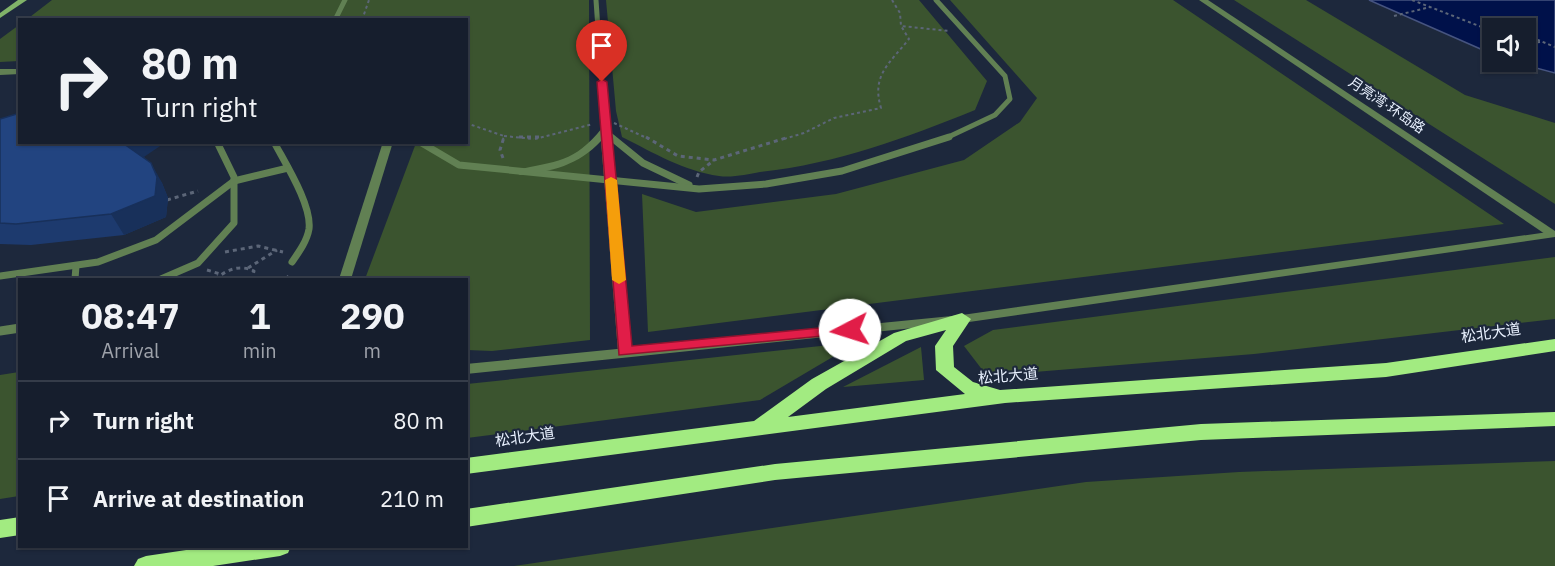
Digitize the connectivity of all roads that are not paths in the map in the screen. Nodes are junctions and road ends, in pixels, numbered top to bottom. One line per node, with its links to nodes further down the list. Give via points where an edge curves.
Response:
1 (23, 0): 6 (main road)
2 (345, 0): 7 (lane)
3 (596, 0): 10 (lane)
4 (936, 0): 19 (lane, via 1005,76 1010,99 995,115 953,136 842,171 766,184)
5 (1203, 0): 20 (street, 月亮湾·环岛路)
6 (0, 16)
7 (336, 18)
8 (18, 71): 9 (street)
9 (0, 72)
10 (605, 126): 16 (street, via 596,144 566,164); 18 (street); 19 (lane, via 615,143 637,160 663,176)
11 (218, 144): 17 (lane)
12 (275, 144): 15 (lane)
13 (387, 144): 26 (street)
14 (423, 144): 16 (lane, via 459,165)
15 (288, 168): 17 (lane); 21 (lane, via 309,225 302,249)
16 (520, 172): 18 (lane)
17 (234, 181): 22 (lane, via 156,240 99,262); 25 (lane, via 234,223 198,263)
18 (611, 181): 19 (lane); 31 (street)
19 (695, 187)
20 (1554, 235): 27 (street)
21 (292, 262)
22 (76, 266): 23 (lane); 24 (lane)
23 (0, 276)
24 (75, 278)
25 (163, 278)
26 (345, 278)
27 (963, 319): 31 (street); 33 (highway, via 944,346 945,370 967,388); 35 (highway, via 900,337 819,384)
28 (18, 328): 29 (lane)
29 (0, 331)
30 (1555, 345): 33 (highway, 松北大道, via 1386,370)
31 (625, 352): 32 (street)
32 (468, 369)
33 (1005, 396): 35 (highway, 松北大道)
34 (1555, 418): 37 (highway, via 1202,432 775,472)
35 (758, 427): 36 (highway, 松北大道)
36 (468, 466)
37 (468, 518)
38 (18, 526): 39 (highway)
39 (0, 529)
40 (267, 548): 41 (highway)
41 (146, 566)

